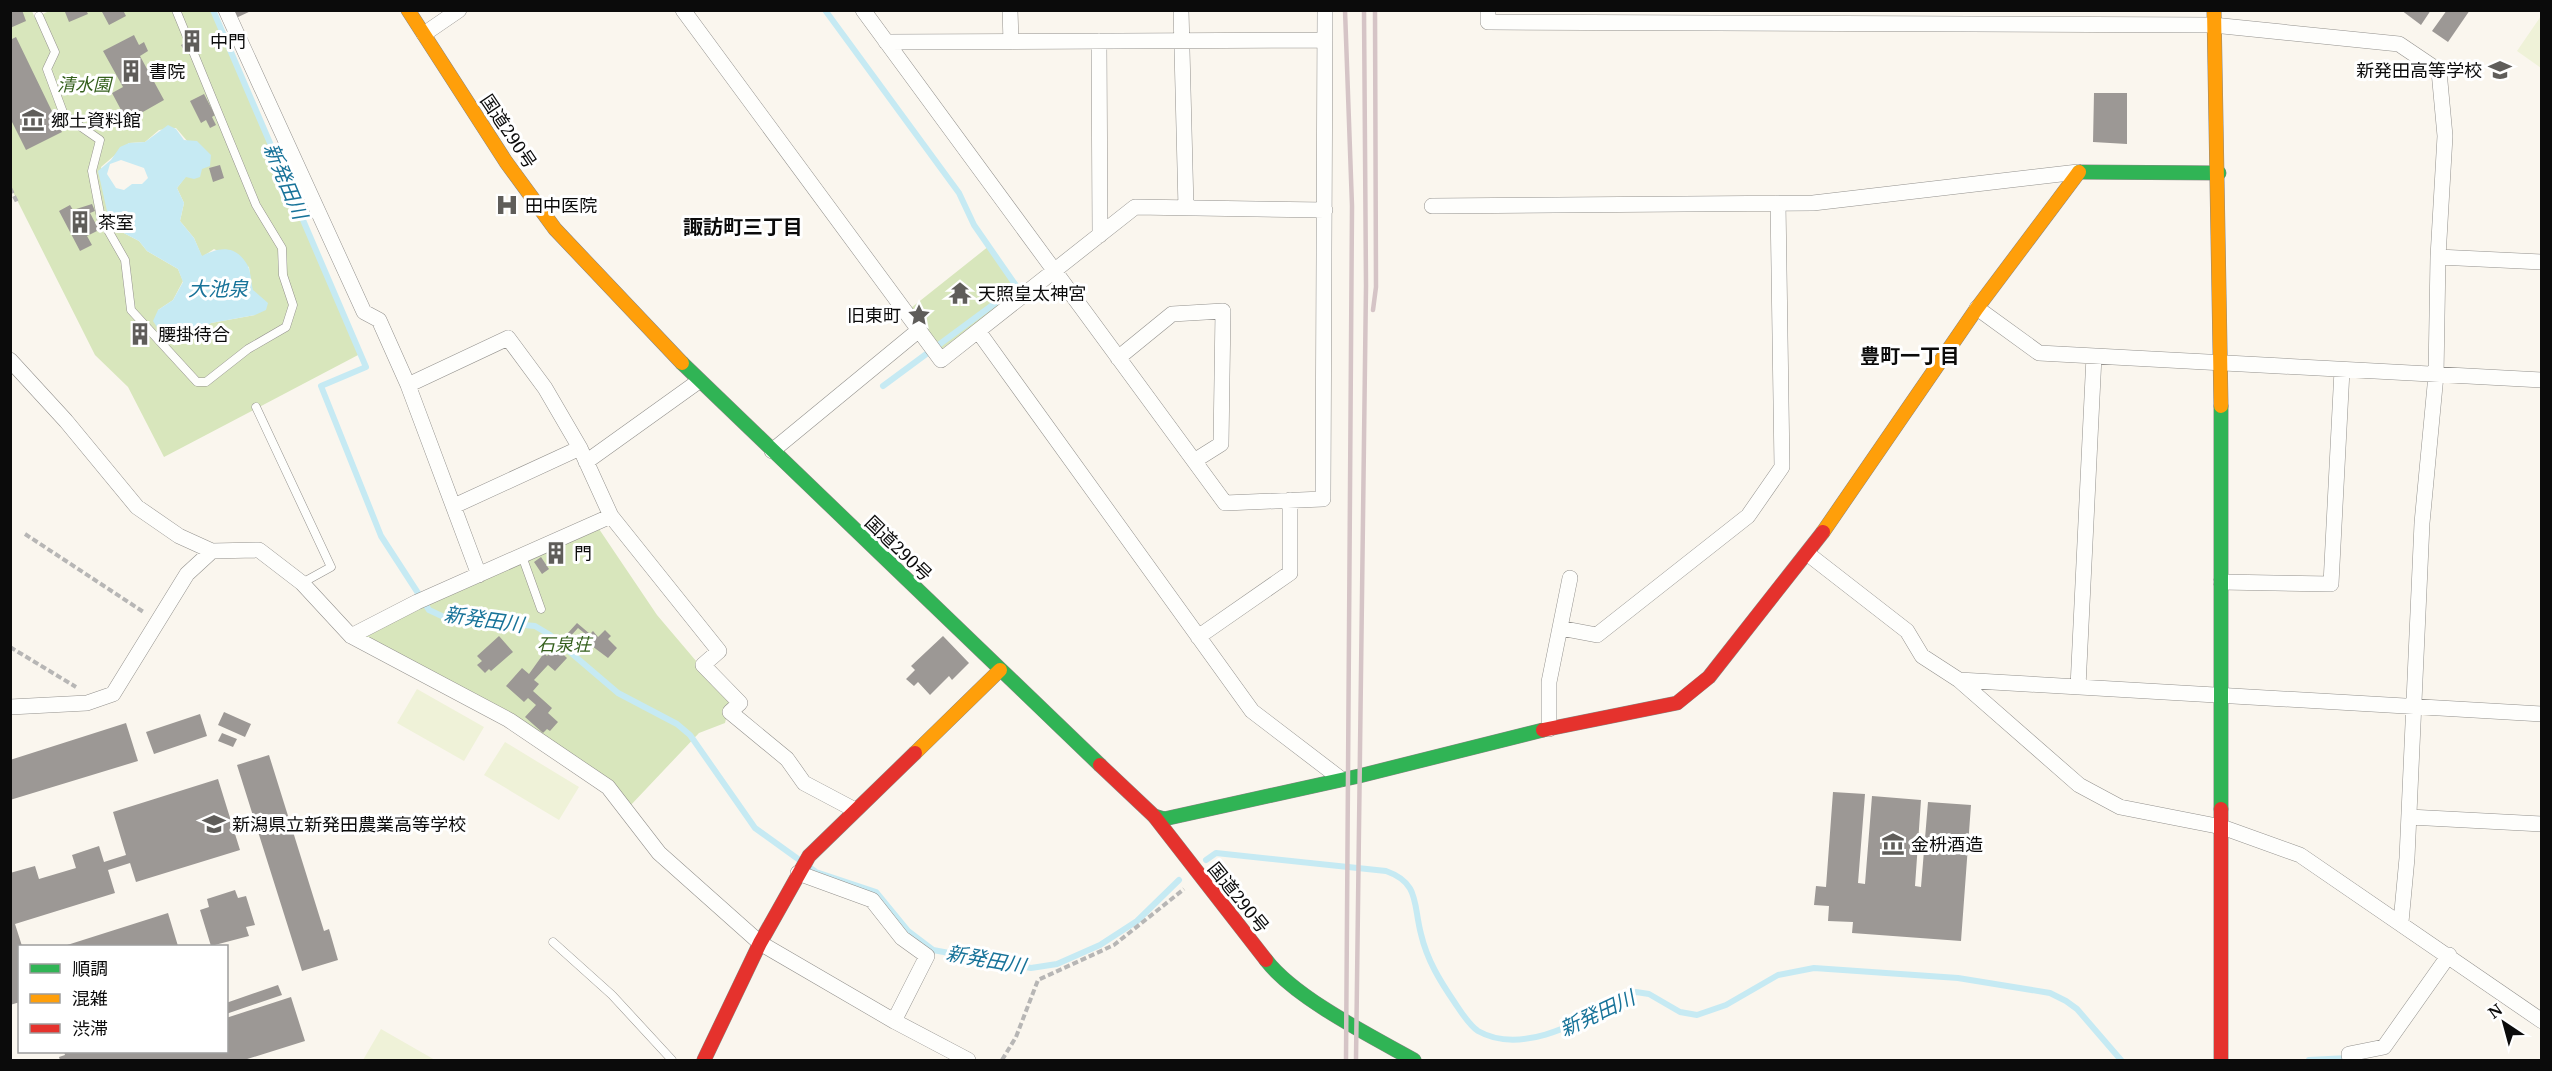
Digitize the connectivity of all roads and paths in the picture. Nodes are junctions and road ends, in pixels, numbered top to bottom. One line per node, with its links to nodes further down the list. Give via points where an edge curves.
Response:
1 (176, 10): 11 (lane, via 256,205 282,248 283,275 293,305 286,327 248,349 206,382 198,382 131,310 125,260 100,218 92,171 100,140 64,115 47,69 56,51)
2 (226, 10): 45 (street, via 364,312 379,320)
3 (408, 10): 16 (main road, 国道290号)
4 (459, 10): 16 (street)
5 (683, 10): 35 (street)
6 (862, 10): 20 (street)
7 (1010, 10): 21 (street)
8 (1181, 10): 19 (street)
9 (1324, 10): 17 (street)
10 (1488, 10): 12 (street, via 1488,22)
11 (39, 16)
12 (1620, 16): 13 (street)
13 (1771, 16): 14 (street)
14 (1919, 17): 15 (street)
15 (2213, 18): 23 (main road); 31 (street, via 2399,44 2439,71 2445,136)
16 (424, 34): 44 (main road, 国道290号, via 506,162 555,229)
17 (1325, 40): 19 (street); 29 (street)
18 (1100, 41): 19 (street); 21 (street); 30 (street)
19 (1182, 41): 28 (street)
20 (886, 42): 21 (street); 33 (street)
21 (1011, 42)
22 (2078, 172): 23 (main road); 26 (street, via 1813,203); 34 (main road)
23 (2218, 173): 40 (main road)
24 (10, 188): 25 (path)
25 (17, 202)
26 (1778, 203): 27 (street); 63 (street, via 1782,467 1748,516 1597,635)
27 (1432, 206)
28 (1186, 208): 29 (street); 30 (street, via 1135,207)
29 (1325, 210): 50 (street, via 1323,499)
30 (1100, 235): 33 (street)
31 (2438, 257): 32 (street); 42 (street)
32 (2541, 262)
33 (1054, 271): 36 (street); 38 (street)
34 (1977, 308): 37 (street, via 2039,353); 55 (main road)
35 (919, 330): 36 (street, via 941,360); 47 (street)
36 (978, 331): 65 (street)
37 (2094, 356): 40 (street); 69 (street)
38 (1118, 358): 49 (street); 49 (street, via 1172,314 1223,311 1221,444)
39 (10, 360): 54 (street, via 137,507 179,536)
40 (2221, 363): 41 (street); 59 (main road)
41 (2342, 370): 42 (street); 59 (street, via 2331,584)
42 (2436, 375): 43 (street); 72 (street, via 2422,523)
43 (2541, 380)
44 (699, 381): 47 (main road, 国道290号); 48 (street)
45 (408, 385): 48 (street, via 508,338 545,388); 51 (street)
46 (255, 407): 60 (lane, via 331,567)
47 (772, 451): 67 (main road, 国道290号)
48 (583, 455): 51 (street); 52 (street)
49 (1194, 461): 50 (street, via 1225,503)
50 (1290, 500): 65 (street, via 1290,573)
51 (454, 506): 57 (street)
52 (611, 516): 56 (street); 77 (street, via 719,651 703,665 740,703 730,712 787,759 804,783)
53 (25, 534): 62 (path)
54 (212, 551): 60 (street, via 259,550); 62 (street, via 187,574)
55 (1808, 554): 68 (street, via 1906,631 1922,656); 75 (main road, via 1709,677 1677,704)
56 (522, 556): 57 (street); 61 (lane)
57 (479, 575): 64 (street)
58 (1570, 579): 63 (street)
59 (2221, 582): 70 (main road)
60 (302, 583): 64 (street)
61 (541, 609)
62 (158, 622): 71 (street, via 113,694)
63 (1560, 628): 75 (street, via 1549,682)
64 (351, 636): 86 (street, via 509,720 608,788 659,853)
65 (1198, 637): 76 (street, via 1252,711)
66 (10, 647): 71 (path)
67 (1000, 670): 77 (main road); 78 (main road, 国道290号)
68 (1959, 680): 69 (street); 81 (street, via 2079,785 2120,807)
69 (2078, 687): 70 (street)
70 (2221, 695): 72 (street); 81 (main road)
71 (100, 701): 73 (street)
72 (2415, 705): 74 (street); 79 (street)
73 (10, 707)
74 (2541, 714)
75 (1549, 729): 76 (main road)
76 (1341, 779): 78 (main road, via 1164,819)
77 (855, 810): 82 (main road, via 809,856)
78 (1154, 816): 83 (main road, 国道290号)
79 (2409, 817): 80 (street); 84 (street)
80 (2541, 824)
81 (2222, 826): 84 (street, via 2301,855); 91 (main road)
82 (798, 873): 86 (main road); 88 (street, via 872,900 902,938 927,956)
83 (1198, 876): 95 (path, via 1114,945 1038,980 1016,1037); 96 (main road, 国道290号, via 1277,974 1346,1021)
84 (2401, 922): 87 (street)
85 (553, 942): 93 (lane, via 612,995)
86 (760, 943): 88 (street); 92 (main road)
87 (2449, 955): 89 (street); 90 (street, via 2384,1047)
88 (894, 1021): 94 (street)
89 (2541, 1021)
90 (2350, 1057)
91 (2222, 1058)
92 (708, 1059)
93 (672, 1060)
94 (968, 1060)
95 (1002, 1060)
96 (1414, 1060)

